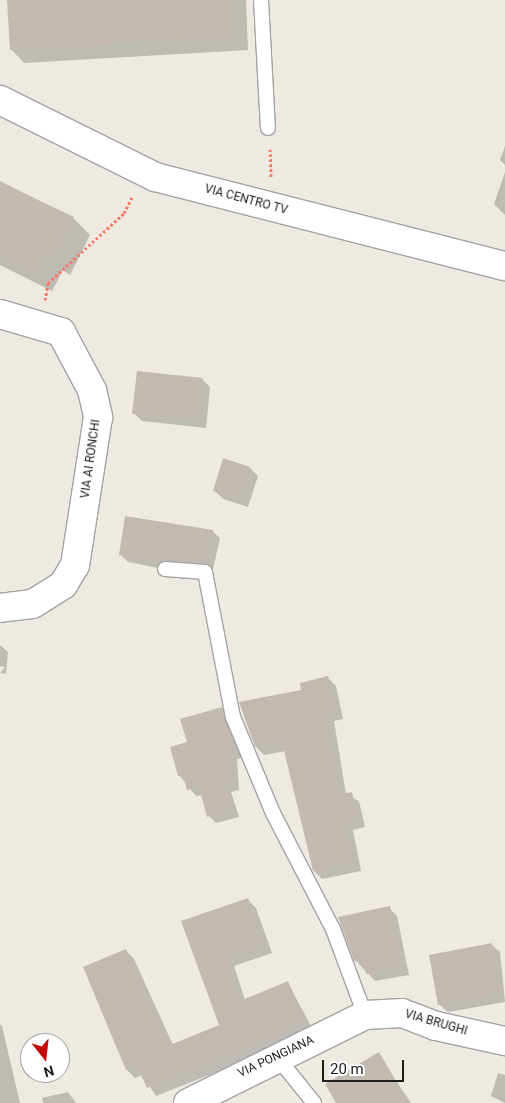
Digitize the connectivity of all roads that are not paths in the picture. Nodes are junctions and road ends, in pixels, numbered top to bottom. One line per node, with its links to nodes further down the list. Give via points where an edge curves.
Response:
1 (260, 0): 3 (lane)
2 (0, 100): 4 (street, VIA CENTRO TV, via 145,172)
3 (268, 128)
4 (505, 266)
5 (0, 314): 7 (street, VIA AI RONCHI, via 61,332 79,360 98,417 75,565 63,585 32,604)
6 (164, 569): 8 (lane, via 205,572 233,717 273,813 333,929)
7 (0, 608)
8 (365, 1015): 9 (street, VIA BRUGHI, via 402,1012 436,1026); 10 (street, VIA PONGIANA)
9 (505, 1041)
10 (277, 1056): 11 (street, VIA PONGIANA); 12 (lane)
11 (188, 1103)
12 (314, 1103)

